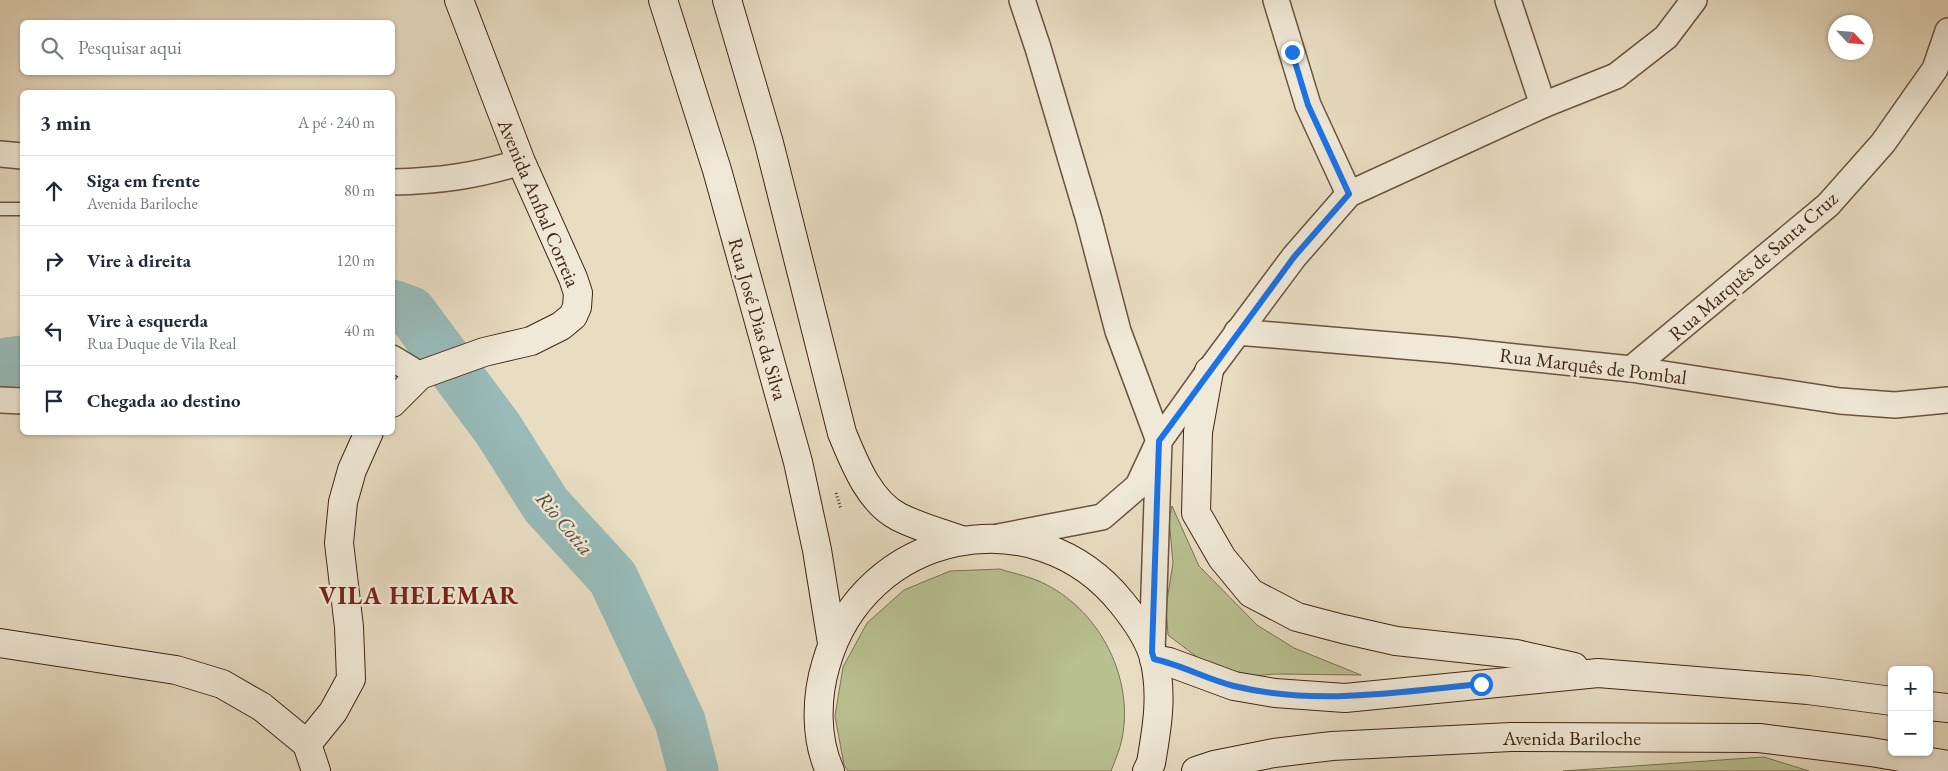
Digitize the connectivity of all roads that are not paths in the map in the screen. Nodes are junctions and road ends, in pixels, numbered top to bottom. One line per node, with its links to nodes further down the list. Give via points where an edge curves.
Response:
1 (459, 0): 12 (main road, Avenida Aníbal Correia)
2 (663, 0): 31 (main road, Rua José Dias da Silva, via 717,170 798,462)
3 (726, 0): 29 (main road, via 769,143 842,433 859,473 872,494 898,517)
4 (1022, 0): 27 (street, via 1089,220 1118,331)
5 (1276, 0): 14 (street, via 1308,105)
6 (1508, 0): 9 (street)
7 (1694, 0): 9 (street, via 1666,37 1616,76)
8 (1948, 31): 19 (street, Rua Marquês de Santa Cruz, via 1935,69 1883,143 1828,205)
9 (1543, 105): 14 (street)
10 (0, 154): 11 (street)
11 (20, 156)
12 (520, 162): 13 (street, via 451,179); 21 (main road, Avenida Aníbal Correia, via 574,278 578,292 573,316 531,341 484,352)
13 (395, 182)
14 (1349, 194): 17 (street, via 1294,257)
15 (0, 208): 16 (lane)
16 (20, 209)
17 (1238, 332): 19 (street, Rua Marquês de Pombal); 20 (street)
18 (395, 360): 21 (street)
19 (1631, 369): 24 (street, Rua Marquês de Pombal, via 1840,401 1894,405)
20 (1209, 371): 27 (street); 33 (main road, via 1198,432 1196,513 1222,558 1251,593 1297,616 1343,630 1396,641 1516,654)
21 (420, 375): 23 (main road)
22 (0, 400): 25 (street)
23 (395, 400)
24 (1948, 400)
25 (20, 401)
26 (368, 435): 37 (main road, via 342,502 339,543 349,627 351,679 333,712)
27 (1159, 441): 28 (street, via 1138,486 1102,517); 32 (street)
28 (994, 538): 29 (main road); 32 (main road, via 1043,546 1079,563 1110,587 1134,618)
29 (961, 540): 31 (main road, via 920,553 883,575 853,606)
30 (0, 643): 37 (main road, via 176,670 222,684 262,707)
31 (832, 643): 40 (main road, via 820,682 819,723)
32 (1153, 656): 33 (main road, via 1234,686 1275,693 1346,698); 41 (main road, via 1160,708)
33 (1598, 673): 34 (main road, via 1808,690)
34 (1888, 700)
35 (1933, 706): 36 (main road)
36 (1948, 708)
37 (307, 744): 39 (main road)
38 (1948, 765): 42 (main road, Avenida Bariloche, via 1759,738 1511,737 1341,745 1274,754)
39 (316, 771)
40 (830, 771)
41 (1147, 771)
42 (1196, 771)

